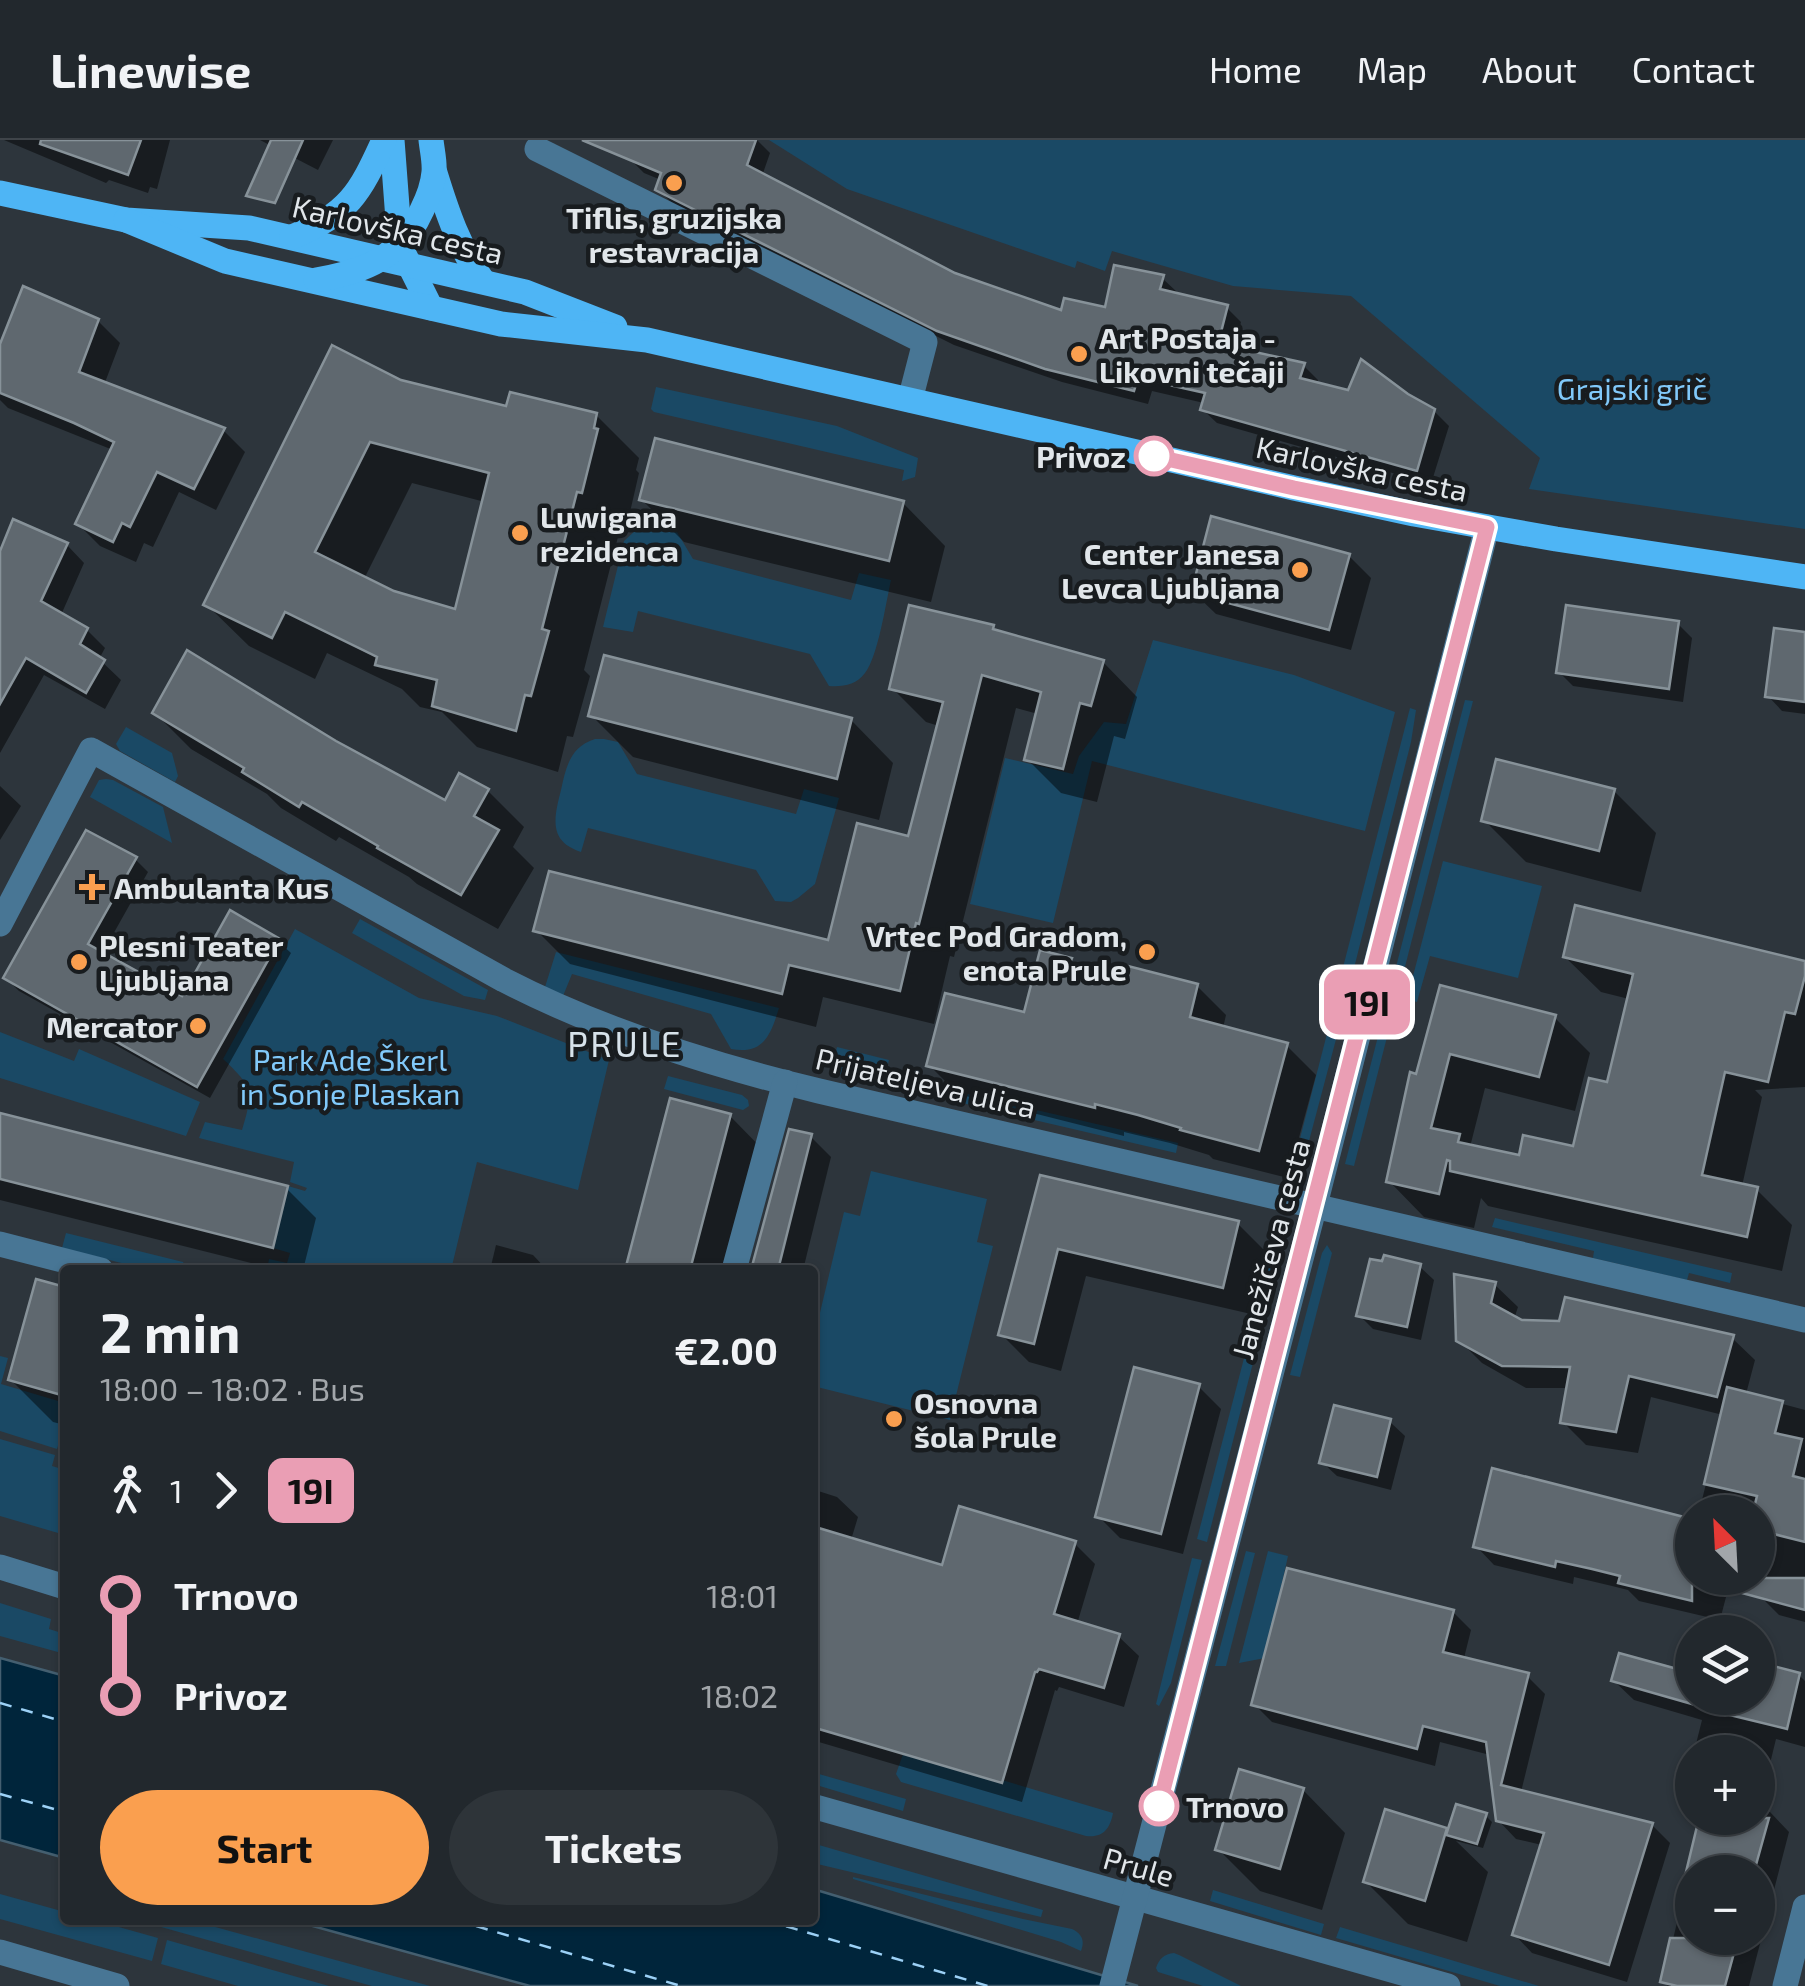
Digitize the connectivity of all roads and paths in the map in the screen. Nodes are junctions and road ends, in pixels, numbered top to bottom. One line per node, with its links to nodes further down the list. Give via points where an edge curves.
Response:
1 (384, 140): 8 (main road, via 346,206)
2 (392, 140): 9 (main road)
3 (431, 140): 5 (main road)
4 (536, 149): 14 (street, via 925,342)
5 (434, 171): 9 (main road, via 420,216); 11 (main road, via 456,236)
6 (0, 194): 7 (main road, Karlovška cesta)
7 (126, 220): 8 (main road, Karlovška cesta); 10 (main road, Karlovška cesta, via 225,261)
8 (292, 237): 9 (main road, Karlovška cesta)
9 (396, 256): 10 (main road); 11 (main road, Karlovška cesta); 12 (main road)
10 (310, 281): 12 (main road, Karlovška cesta)
11 (483, 282): 13 (main road, Karlovška cesta)
12 (431, 308): 13 (main road, Karlovška cesta, via 501,324)
13 (648, 340): 14 (main road, Karlovška cesta)
14 (910, 400): 15 (main road, Karlovška cesta)
15 (1487, 527): 16 (main road, Karlovška cesta); 19 (street, Janežičeva cesta)
16 (1805, 577)
17 (0, 924): 18 (street, Prijateljeva ulica, via 91,750 530,994 667,1048)
18 (785, 1082): 19 (street, Prijateljeva ulica); 22 (street)
19 (1315, 1205): 23 (street, Prijateljeva ulica); 27 (street, Janežičeva cesta)
20 (0, 1244): 21 (street)
21 (82, 1265)
22 (735, 1265)
23 (1805, 1320)
24 (0, 1567): 25 (street)
25 (60, 1585)
26 (818, 1808): 27 (street, Prule)
27 (1134, 1898): 31 (street, Janežičeva cesta); 32 (street, Prule)
28 (1805, 1907): 33 (street)
29 (0, 1952): 30 (street)
30 (117, 1986)
31 (1112, 1986)
32 (1448, 1986)
33 (1785, 1986)

